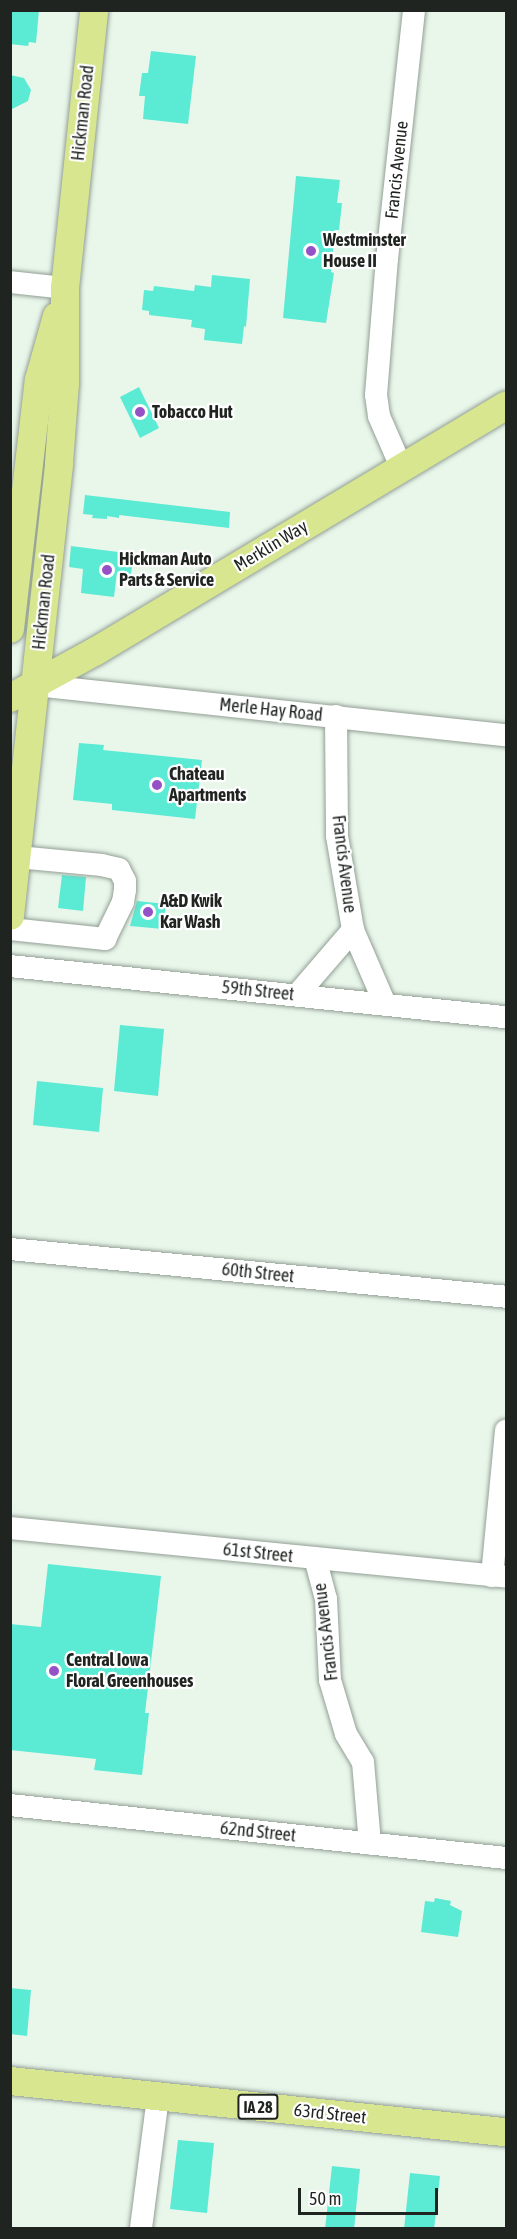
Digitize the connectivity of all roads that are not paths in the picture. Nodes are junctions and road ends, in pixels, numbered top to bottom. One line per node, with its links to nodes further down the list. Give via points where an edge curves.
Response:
1 (94, 10): 4 (main road, Hickman Road)
2 (414, 10): 6 (street, Francis Avenue, via 376,395 379,416)
3 (10, 282): 4 (street)
4 (65, 288): 7 (main road, Hickman Road, via 39,380); 9 (main road, Hickman Road, via 65,384)
5 (507, 406): 6 (main road, Merklin Way)
6 (402, 469): 9 (main road, Merklin Way)
7 (17, 502): 8 (main road, Hickman Road)
8 (10, 629)
9 (19, 686): 10 (street, Merle Hay Road); 12 (main road, Hickman Road)
10 (336, 716): 11 (street, Merle Hay Road); 15 (street, Francis Avenue, via 337,836)
11 (507, 735)
12 (17, 857): 13 (main road, Hickman Road); 14 (street, via 102,865 119,869 126,881 123,902 105,939)
13 (10, 916)
14 (10, 928)
15 (352, 930): 17 (street); 18 (street, Francis Avenue)
16 (10, 966): 17 (street, 59th Street)
17 (297, 995): 18 (street, 59th Street)
18 (385, 1004): 19 (street, 59th Street)
19 (507, 1017)
20 (10, 1249): 21 (street, 60th Street)
21 (507, 1297)
22 (507, 1431): 25 (street)
23 (10, 1528): 24 (street, 61st Street)
24 (315, 1558): 25 (street, 61st Street); 27 (street, Francis Avenue, via 326,1599 330,1680 346,1734 363,1762)
25 (499, 1577)
26 (10, 1805): 27 (street, 62nd Street)
27 (370, 1844): 28 (street, 62nd Street)
28 (507, 1858)
29 (10, 2081): 30 (main road, 63rd Street / IA 28)
30 (158, 2097): 31 (main road, 63rd Street / IA 28); 32 (street)
31 (507, 2132)
32 (141, 2229)

